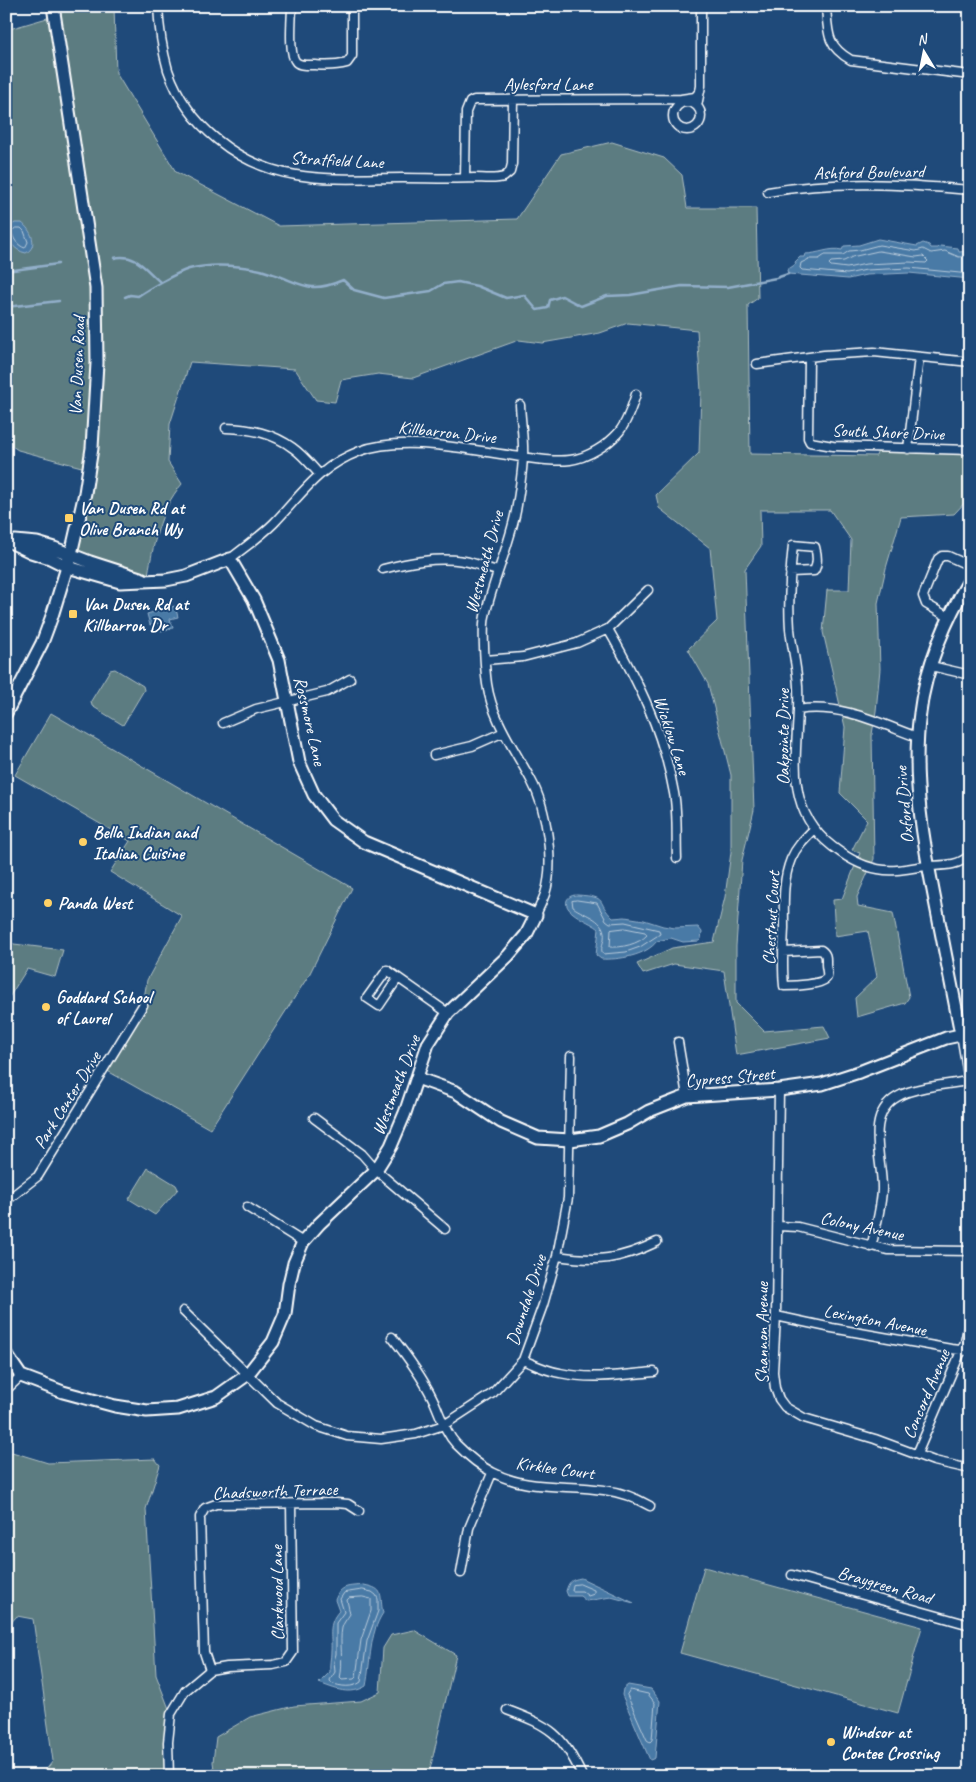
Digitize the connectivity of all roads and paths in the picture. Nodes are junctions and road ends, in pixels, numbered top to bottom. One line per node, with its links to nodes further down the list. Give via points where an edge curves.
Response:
1 (158, 6): 11 (street, Stratfield Lane, via 163,51 178,92 200,124 236,153 265,168 297,176)
2 (292, 6): 3 (street, via 295,61 303,65 335,66 346,63 352,56)
3 (352, 6)
4 (701, 6): 8 (street)
5 (826, 6): 7 (street, via 830,41 837,52 850,60)
6 (54, 7): 26 (street, Van Dusen Road, via 96,288 97,363 92,448)
7 (970, 75)
8 (700, 91): 9 (street, Aylesford Lane, via 695,97 679,100); 10 (street)
9 (513, 100): 11 (street, Stratfield Lane, via 510,172 500,178); 11 (street, Aylesford Lane, via 476,100 469,104 466,112)
10 (697, 106)
11 (466, 178)
12 (970, 190): 13 (street, Ashford Boulevard, via 883,183)
13 (768, 192)
14 (809, 357): 15 (street, via 874,352); 17 (street); 21 (street, South Shore Drive, via 810,442)
15 (919, 357): 16 (street); 21 (street)
16 (970, 362)
17 (757, 364)
18 (636, 394): 23 (street, Killbarron Drive, via 619,432 604,445 571,460)
19 (520, 405): 23 (street, Westmeath Drive)
20 (226, 428): 24 (street, via 267,434 294,448)
21 (908, 449): 22 (street, South Shore Drive)
22 (970, 450)
23 (523, 458): 24 (street, Killbarron Drive, via 420,444 388,444 361,450); 31 (street, Westmeath Drive, via 516,511)
24 (319, 474): 27 (street, Killbarron Drive, via 272,524)
25 (7, 541): 26 (street, Killbarron Drive, via 37,543); 29 (street, Killbarron Drive)
26 (71, 554): 29 (street, Van Dusen Road); 34 (street, Killbarron Drive)
27 (230, 559): 34 (street, Killbarron Drive, via 186,576); 42 (street, Rossmore Lane, via 254,600 278,660)
28 (970, 566): 36 (street, via 942,556 923,596 926,604)
29 (68, 567): 34 (street, Killbarron Drive, via 120,582); 44 (street, Van Dusen Road, via 42,643)
30 (383, 569): 31 (street, via 414,561 440,560 464,561)
31 (497, 572): 38 (street, Westmeath Drive, via 484,618)
32 (790, 572): 32 (street, Oakpointe Drive, via 814,571 817,553 814,547 793,546); 43 (street, Oakpointe Drive, via 790,629)
33 (970, 579): 36 (street, Oxford Drive)
34 (147, 580)
35 (648, 590): 37 (street)
36 (950, 618): 39 (street, Oxford Drive)
37 (608, 629): 38 (street, via 550,651); 51 (street, Wicklow Lane, via 635,676 664,748 674,794)
38 (486, 660): 46 (street, Westmeath Drive, via 487,685)
39 (931, 666): 40 (street); 47 (street, Oxford Drive, via 922,698)
40 (970, 675)
41 (350, 679): 42 (street, via 326,692)
42 (286, 702): 45 (street, via 256,709); 53 (street, Rossmore Lane, via 299,762 314,795 333,820 364,842)
43 (798, 710): 47 (street, via 839,710); 49 (street, Oakpointe Drive, via 796,788)
44 (6, 713)
45 (223, 723)
46 (504, 732): 48 (street, via 472,746); 53 (street, Westmeath Drive, via 532,782 546,826 549,869 545,893)
47 (917, 737): 52 (street, Oxford Drive, via 918,797)
48 (434, 755)
49 (814, 829): 52 (street, Oakpointe Drive, via 846,857 870,867 896,870); 54 (street, Chestnut Court, via 797,847 787,869)
50 (970, 855): 52 (street, Oakpointe Drive, via 955,864)
51 (677, 858)
52 (928, 866): 58 (street, Oxford Drive)
53 (536, 915): 57 (street, Westmeath Drive, via 526,935 508,956)
54 (783, 952): 54 (street, Chestnut Court, via 821,950 826,956 827,976 821,982 784,986)
55 (398, 978): 55 (street, via 387,970 367,998 378,1006); 57 (street)
56 (143, 1005): 68 (street, Park Center Drive, via 38,1176)
57 (448, 1013): 61 (street, Westmeath Drive, via 428,1044)
58 (965, 1033): 62 (street); 63 (street, Cypress Street, via 925,1045 847,1077)
59 (678, 1042): 64 (street)
60 (571, 1056): 66 (street, Downdale Drive)
61 (417, 1078): 66 (street, Cypress Street, via 456,1092 501,1122 538,1138); 67 (street, Westmeath Drive, via 391,1146)
62 (969, 1084): 74 (street, via 904,1094 891,1101 882,1113 877,1133 882,1190)
63 (779, 1090): 64 (street, Cypress Street); 70 (street, Shannon Avenue)
64 (688, 1096): 66 (street, Cypress Street, via 599,1136)
65 (314, 1118): 67 (street, via 362,1154)
66 (570, 1140): 76 (street, Downdale Drive, via 568,1198)
67 (376, 1170): 71 (street); 72 (street, Westmeath Drive)
68 (6, 1201)
69 (247, 1207): 72 (street)
70 (778, 1226): 74 (street, Colony Avenue, via 798,1227); 78 (street, Shannon Avenue)
71 (445, 1229)
72 (303, 1242): 85 (street, Westmeath Drive, via 288,1284 285,1314 273,1342)
73 (657, 1242): 76 (street, via 636,1252 608,1259)
74 (871, 1247): 75 (street, Colony Avenue, via 895,1251)
75 (970, 1252)
76 (557, 1256): 83 (street, Downdale Drive)
77 (183, 1311): 85 (street, Downdale Drive)
78 (776, 1316): 81 (street, Lexington Avenue); 89 (street, Shannon Avenue, via 773,1378 785,1407 804,1418)
79 (970, 1318): 81 (street, Concord Avenue)
80 (392, 1337): 88 (street, Kirklee Court, via 415,1366)
81 (966, 1351): 89 (street, Concord Avenue)
82 (6, 1354): 86 (street)
83 (523, 1360): 84 (street, via 559,1373 583,1376); 88 (street, Downdale Drive, via 493,1393)
84 (654, 1372)
85 (247, 1375): 86 (street, Westmeath Drive, via 216,1397 178,1409 147,1411 62,1392); 88 (street, Downdale Drive, via 277,1403 316,1426 347,1436 381,1439 416,1434)
86 (21, 1376): 87 (street)
87 (6, 1390)
88 (444, 1425): 91 (street, Kirklee Court, via 455,1443)
89 (917, 1454): 90 (street, Shannon Avenue)
90 (970, 1469)
91 (492, 1472): 93 (street, Kirklee Court, via 542,1486 604,1490 632,1497); 95 (street, via 470,1528)
92 (291, 1504): 94 (street, Chadsworth Terrace, via 348,1504); 98 (street, Clarkwood Lane, via 293,1652 286,1662); 98 (street, Chadsworth Terrace, via 216,1504 206,1508 200,1517 204,1652)
93 (650, 1506)
94 (359, 1511)
95 (461, 1573)
96 (792, 1575): 97 (street, Braygreen Road)
97 (970, 1625)
98 (210, 1670): 100 (street, via 185,1691 171,1714)
99 (507, 1710): 101 (street, via 551,1730 572,1754)
100 (169, 1776)
101 (582, 1776)

